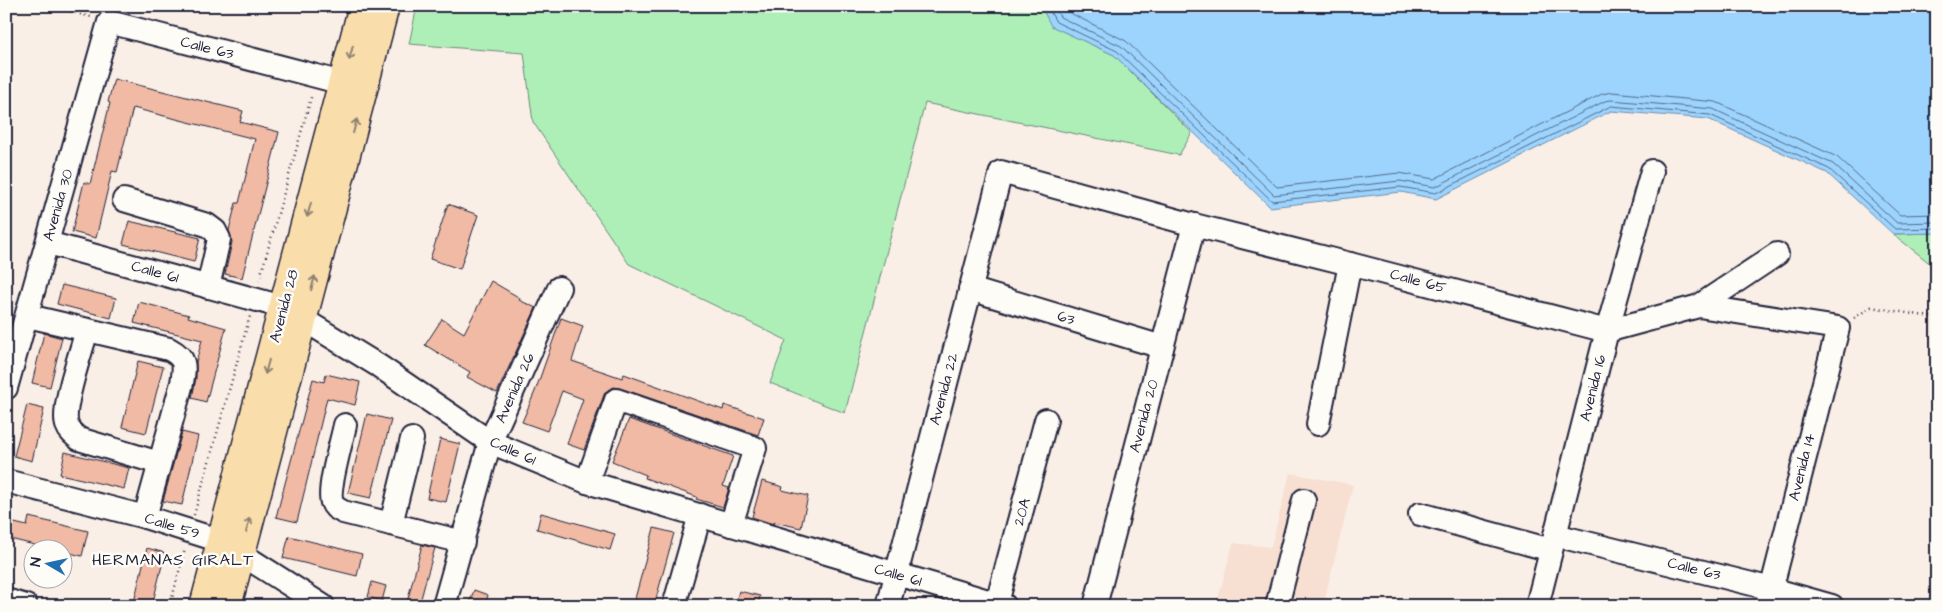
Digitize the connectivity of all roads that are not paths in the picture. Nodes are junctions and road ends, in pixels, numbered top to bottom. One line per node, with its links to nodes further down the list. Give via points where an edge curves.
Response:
1 (364, 6): 4 (main road, Avenida 28, one-way to 4)
2 (385, 6): 4 (main road, Avenida 28)
3 (109, 22): 4 (street, Calle 63); 9 (street, Avenida 30)
4 (354, 86): 16 (main road, Avenida 28)
5 (1652, 171): 20 (street, Avenida 16)
6 (1001, 172): 8 (street, Calle 65); 14 (street, Avenida 22)
7 (124, 200): 12 (street, via 207,224 215,231 218,239)
8 (1194, 225): 11 (street, Calle 65); 21 (street, Avenida 20)
9 (48, 243): 12 (street, Calle 61); 17 (street, Avenida 30)
10 (1777, 254): 15 (street)
11 (1350, 264): 20 (street, Calle 65); 24 (street)
12 (208, 287): 16 (street, Calle 61)
13 (559, 288): 27 (street, Avenida 26)
14 (970, 290): 21 (street, 63); 40 (street, Avenida 22)
15 (1699, 306): 18 (street, Calle 65); 20 (street, Calle 65)
16 (294, 313): 27 (street, Calle 61); 39 (main road, Avenida 28)
17 (28, 316): 19 (street); 22 (street, Avenida 30)
18 (1838, 328): 41 (street, Avenida 14)
19 (87, 330): 28 (street, via 67,405 66,424 70,432 79,439); 28 (street, via 179,354 185,366)
20 (1607, 331): 38 (street, Avenida 16)
21 (1162, 347): 49 (street, Avenida 20)
22 (6, 388)
23 (1046, 420): 43 (street, 20A)
24 (1318, 424)
25 (345, 425): 35 (street, via 331,500 343,512)
26 (412, 438): 35 (street)
27 (490, 442): 30 (street, Calle 61); 37 (street, Avenida 26)
28 (160, 463): 34 (street)
29 (6, 481): 34 (street, Calle 59)
30 (587, 482): 33 (street, Calle 61); 36 (street, via 616,400 755,448)
31 (1304, 500): 50 (street)
32 (1420, 514): 38 (street, Calle 63)
33 (700, 515): 36 (street, Calle 61); 47 (street)
34 (145, 517): 39 (street, Calle 59)
35 (390, 524): 37 (street)
36 (731, 525): 40 (street, Calle 61)
37 (462, 542): 46 (street, Avenida 26)
38 (1553, 543): 41 (street, Calle 63); 51 (street, Avenida 16)
39 (231, 547): 42 (street, Calle 59); 44 (main road, Avenida 28); 45 (main road, Avenida 28)
40 (896, 574): 43 (street, Calle 61); 48 (street, Avenida 22)
41 (1769, 597): 52 (street, Calle 63)
42 (314, 604)
43 (1001, 604)
44 (204, 606)
45 (227, 606)
46 (444, 606)
47 (674, 606)
48 (888, 606)
49 (1095, 606)
50 (1277, 606)
51 (1537, 606)
52 (1832, 606)

